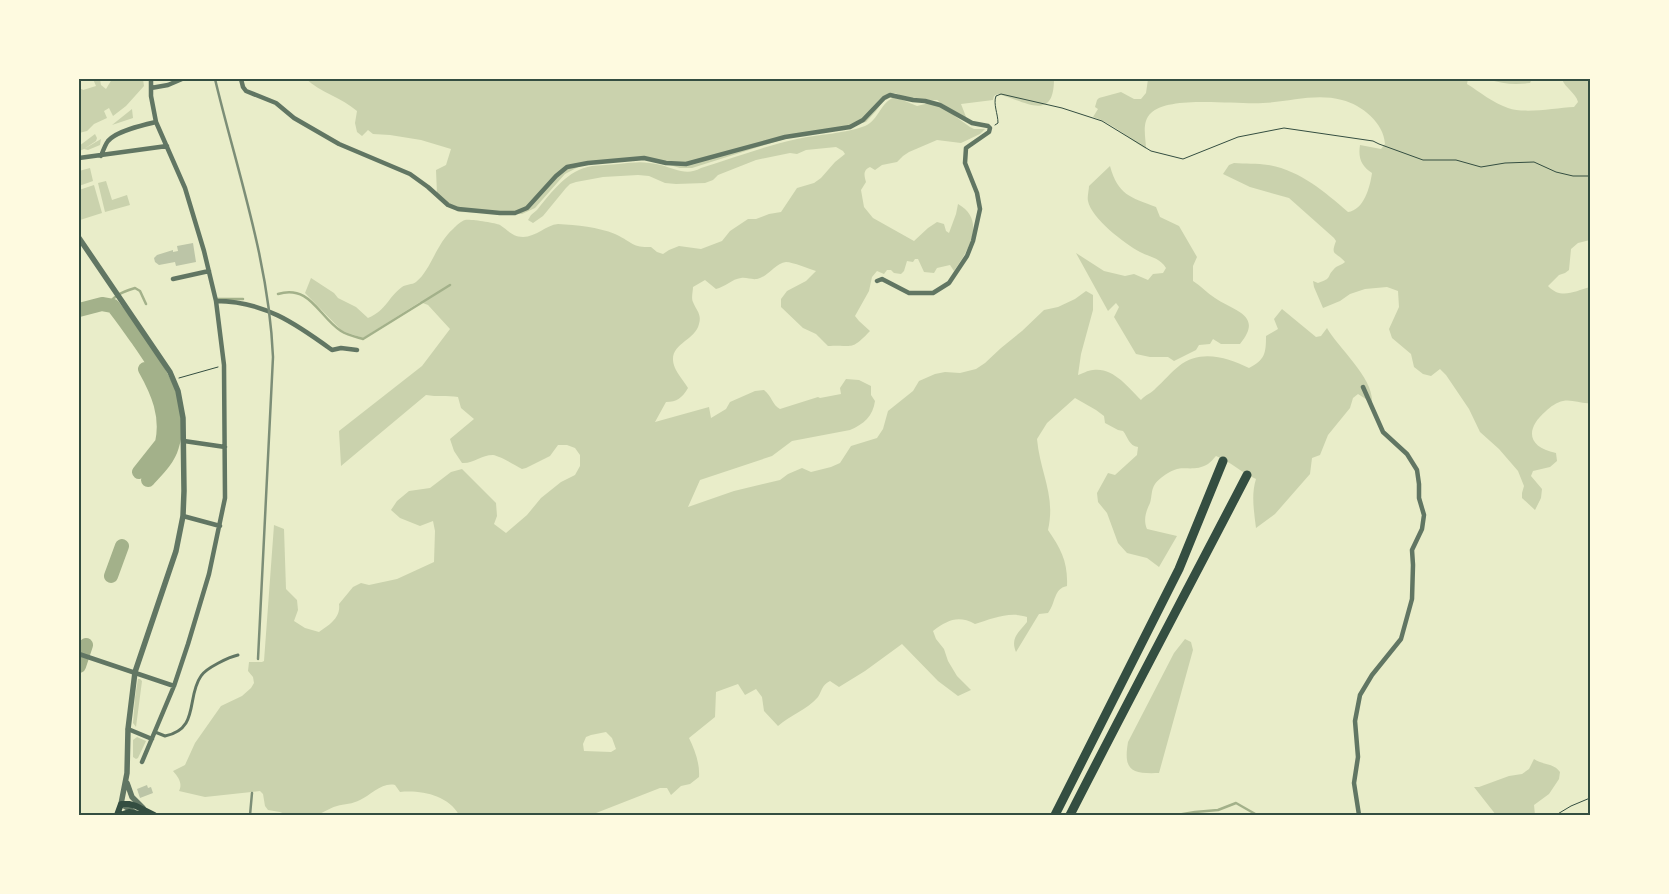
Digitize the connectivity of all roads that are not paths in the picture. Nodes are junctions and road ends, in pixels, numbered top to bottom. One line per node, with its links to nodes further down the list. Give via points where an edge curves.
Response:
1 (151, 79): 4 (street)
2 (182, 79): 4 (street)
3 (241, 79): 12 (street, via 246,91 276,103 294,118 339,144 410,174 458,210 476,212 515,213 527,208 567,167 644,158 686,164 785,137 850,127 863,120 890,95 940,105 972,123 988,126 989,132 966,148 965,163 980,209 967,256 949,283 933,294 921,294 909,293 882,279)
4 (151, 88): 5 (street)
5 (156, 122): 6 (street); 7 (street, via 119,133 108,142)
6 (167, 146): 7 (street); 10 (street, via 185,188)
7 (101, 156): 8 (street)
8 (79, 158)
9 (79, 238): 16 (street, via 173,379 181,406)
10 (209, 271): 11 (street); 13 (street)
11 (173, 280)
12 (877, 281)
13 (215, 299): 14 (street, via 269,310 332,350); 17 (street, via 224,365)
14 (356, 350)
15 (1363, 387): 37 (street, via 1383,432 1407,454 1417,470 1424,516 1412,550 1412,599 1401,639 1360,695 1354,783)
16 (184, 441): 17 (street); 20 (street)
17 (225, 447): 21 (street, via 225,498)
18 (1223, 462): 35 (highway, via 1179,569)
19 (1247, 475): 36 (highway)
20 (182, 516): 21 (street); 24 (street, via 176,551)
21 (220, 526): 25 (street, via 209,574)
22 (79, 654): 24 (street)
23 (238, 655): 27 (street, via 227,658 201,675 193,695 190,717 178,732 166,736)
24 (135, 672): 25 (street); 26 (street)
25 (174, 686): 27 (street)
26 (128, 729): 28 (street); 30 (street)
27 (155, 732): 28 (street)
28 (152, 739): 29 (street)
29 (142, 762)
30 (126, 779): 31 (street); 32 (street)
31 (121, 804): 32 (street); 32 (main road, via 129,804); 33 (main road)
32 (141, 813): 33 (main road); 34 (main road)
33 (118, 815)
34 (154, 815)
35 (1055, 815)
36 (1070, 815)
37 (1359, 815)

